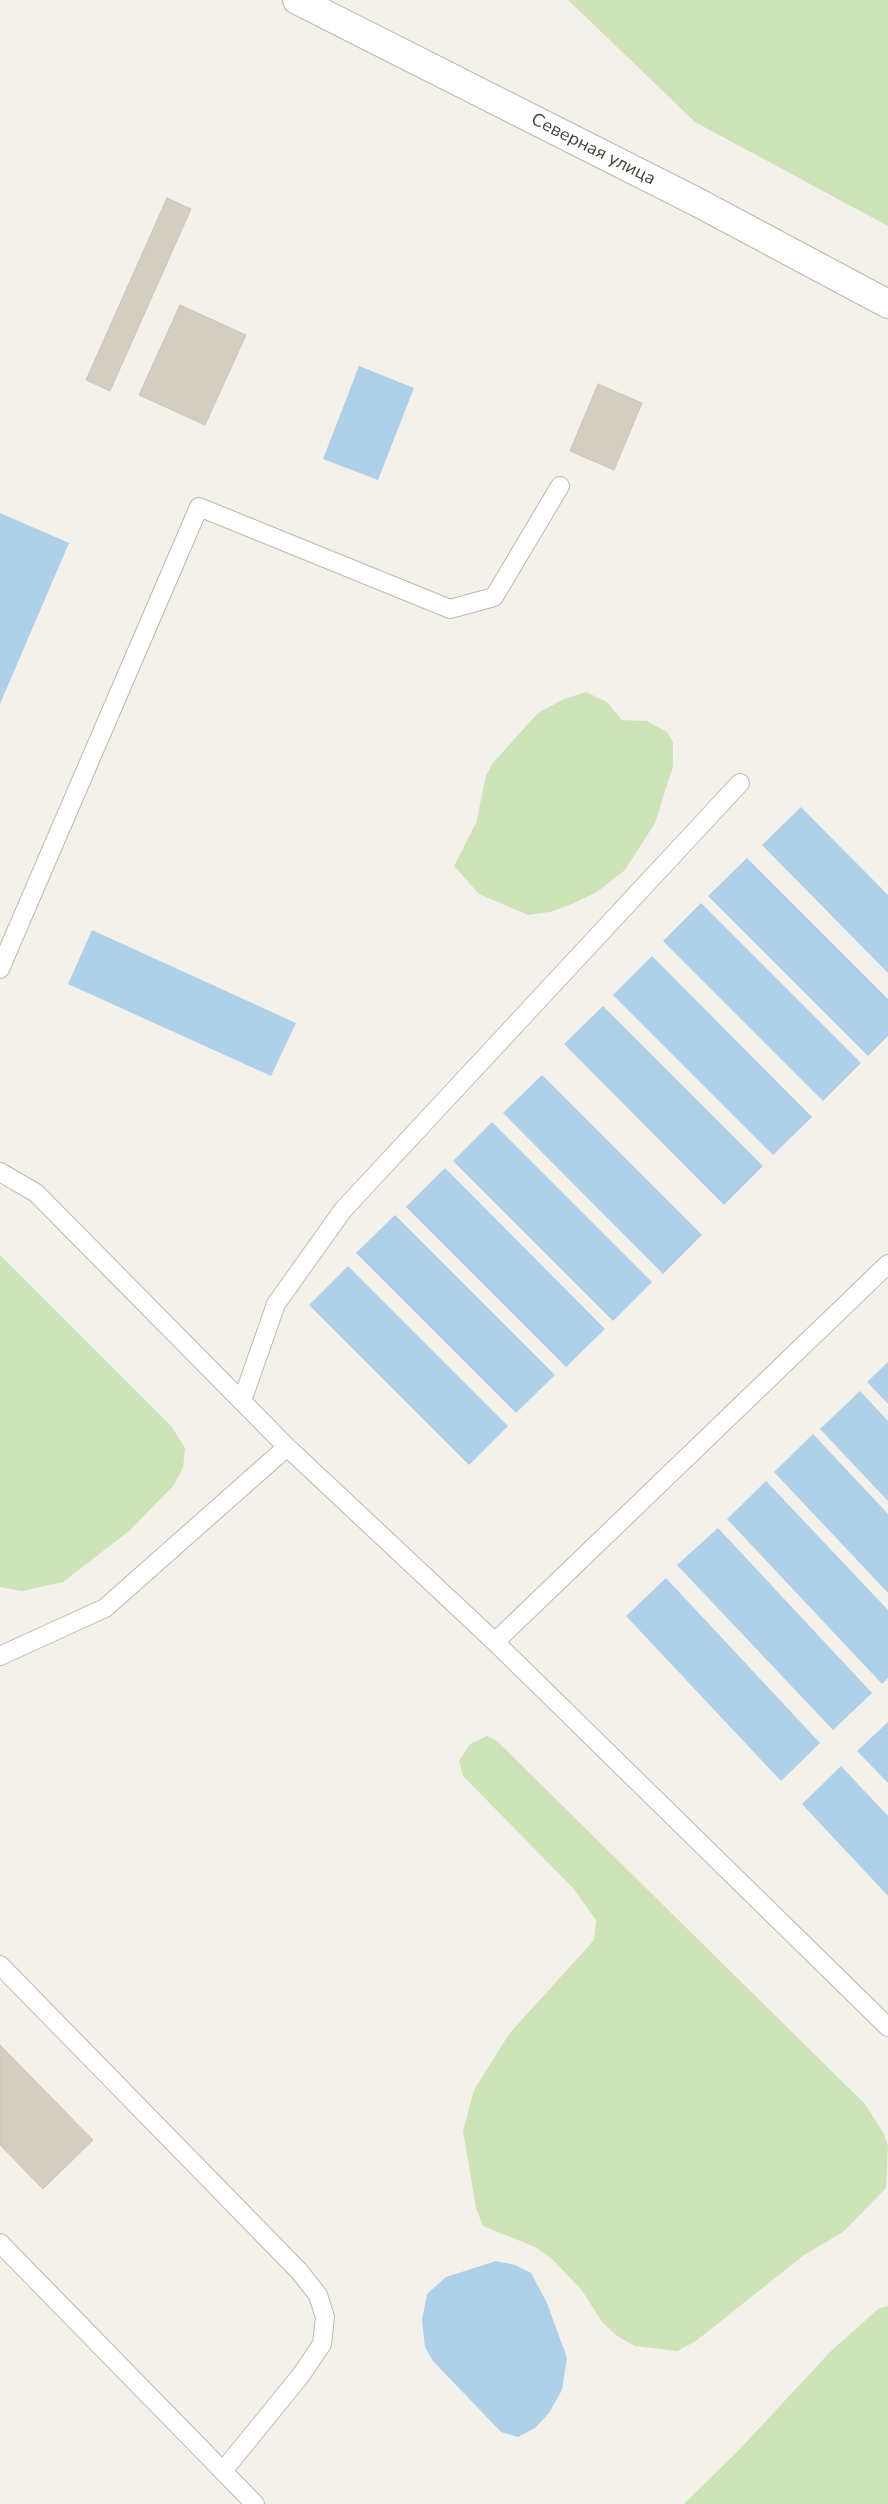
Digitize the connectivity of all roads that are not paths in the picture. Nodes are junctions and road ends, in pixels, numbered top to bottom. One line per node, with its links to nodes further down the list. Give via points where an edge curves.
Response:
1 (297, 0): 2 (street, Северная улица, via 697,202)
2 (888, 304)
3 (560, 486): 5 (lane, via 494,597 450,609 198,506)
4 (740, 783): 8 (lane, via 343,1210 276,1304)
5 (0, 969)
6 (0, 1172): 8 (lane, via 36,1193)
7 (888, 1264): 10 (lane)
8 (242, 1401): 9 (lane)
9 (287, 1447): 10 (lane); 11 (lane, via 106,1608)
10 (495, 1642): 13 (lane)
11 (0, 1656)
12 (0, 1965): 15 (lane, via 299,2271 318,2295 324,2316 322,2344)
13 (888, 2027)
14 (0, 2243): 15 (lane)
15 (224, 2471): 16 (lane)
16 (256, 2504)

